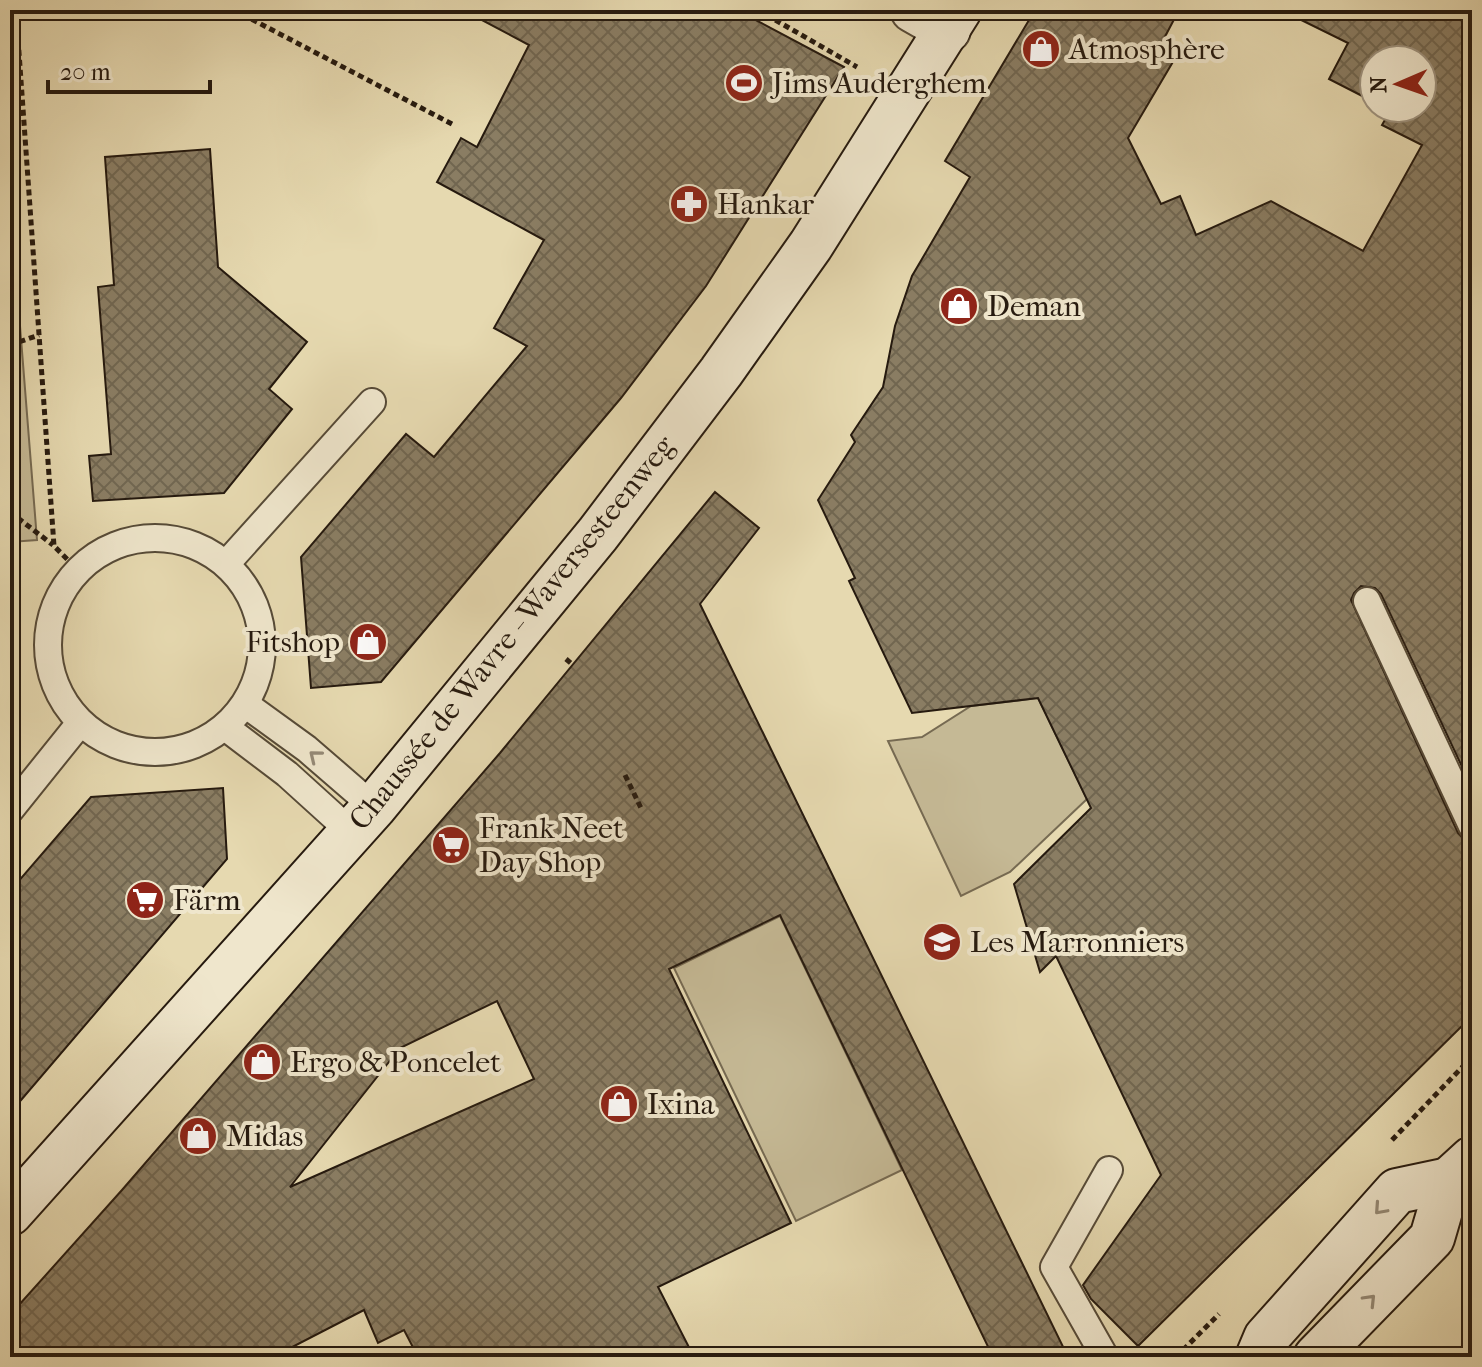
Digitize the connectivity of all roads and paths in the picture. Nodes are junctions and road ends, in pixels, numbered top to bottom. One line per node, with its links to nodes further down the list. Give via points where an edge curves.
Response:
1 (234, 10): 6 (path)
2 (758, 10): 5 (path)
3 (14, 12): 7 (path)
4 (940, 17): 23 (main road, Chaussée de Wavre - Waversesteenweg, via 811,245 721,372 541,605)
5 (857, 67)
6 (452, 124)
7 (39, 335): 8 (path); 11 (path)
8 (10, 345)
9 (372, 402): 12 (lane)
10 (10, 512): 11 (path)
11 (54, 546): 13 (path)
12 (226, 564): 13 (lane, via 198,547 167,538 135,539 104,550); 17 (lane, via 246,588 258,616 262,646)
13 (78, 570): 18 (lane, via 58,597 48,630 49,664 60,696)
14 (1367, 601): 24 (lane)
15 (566, 659): 16 (path)
16 (573, 665)
17 (245, 704): 19 (lane); 23 (lane, one-way to 17, via 307,749)
18 (80, 723): 19 (lane, via 106,741 136,751 167,752 197,744); 22 (lane)
19 (225, 727): 23 (lane, via 287,774)
20 (625, 775): 21 (path)
21 (641, 808)
22 (10, 810)
23 (363, 819): 27 (main road, Chaussée de Wavre - Waversesteenweg)
24 (1472, 826)
25 (1109, 1170): 29 (lane, via 1054,1267)
26 (1464, 1183): 28 (main road, one-way to 28, via 1397,1191); 30 (main road, one-way to 26, via 1432,1238)
27 (10, 1213)
28 (1269, 1351)
29 (1105, 1357)
30 (1316, 1357)

